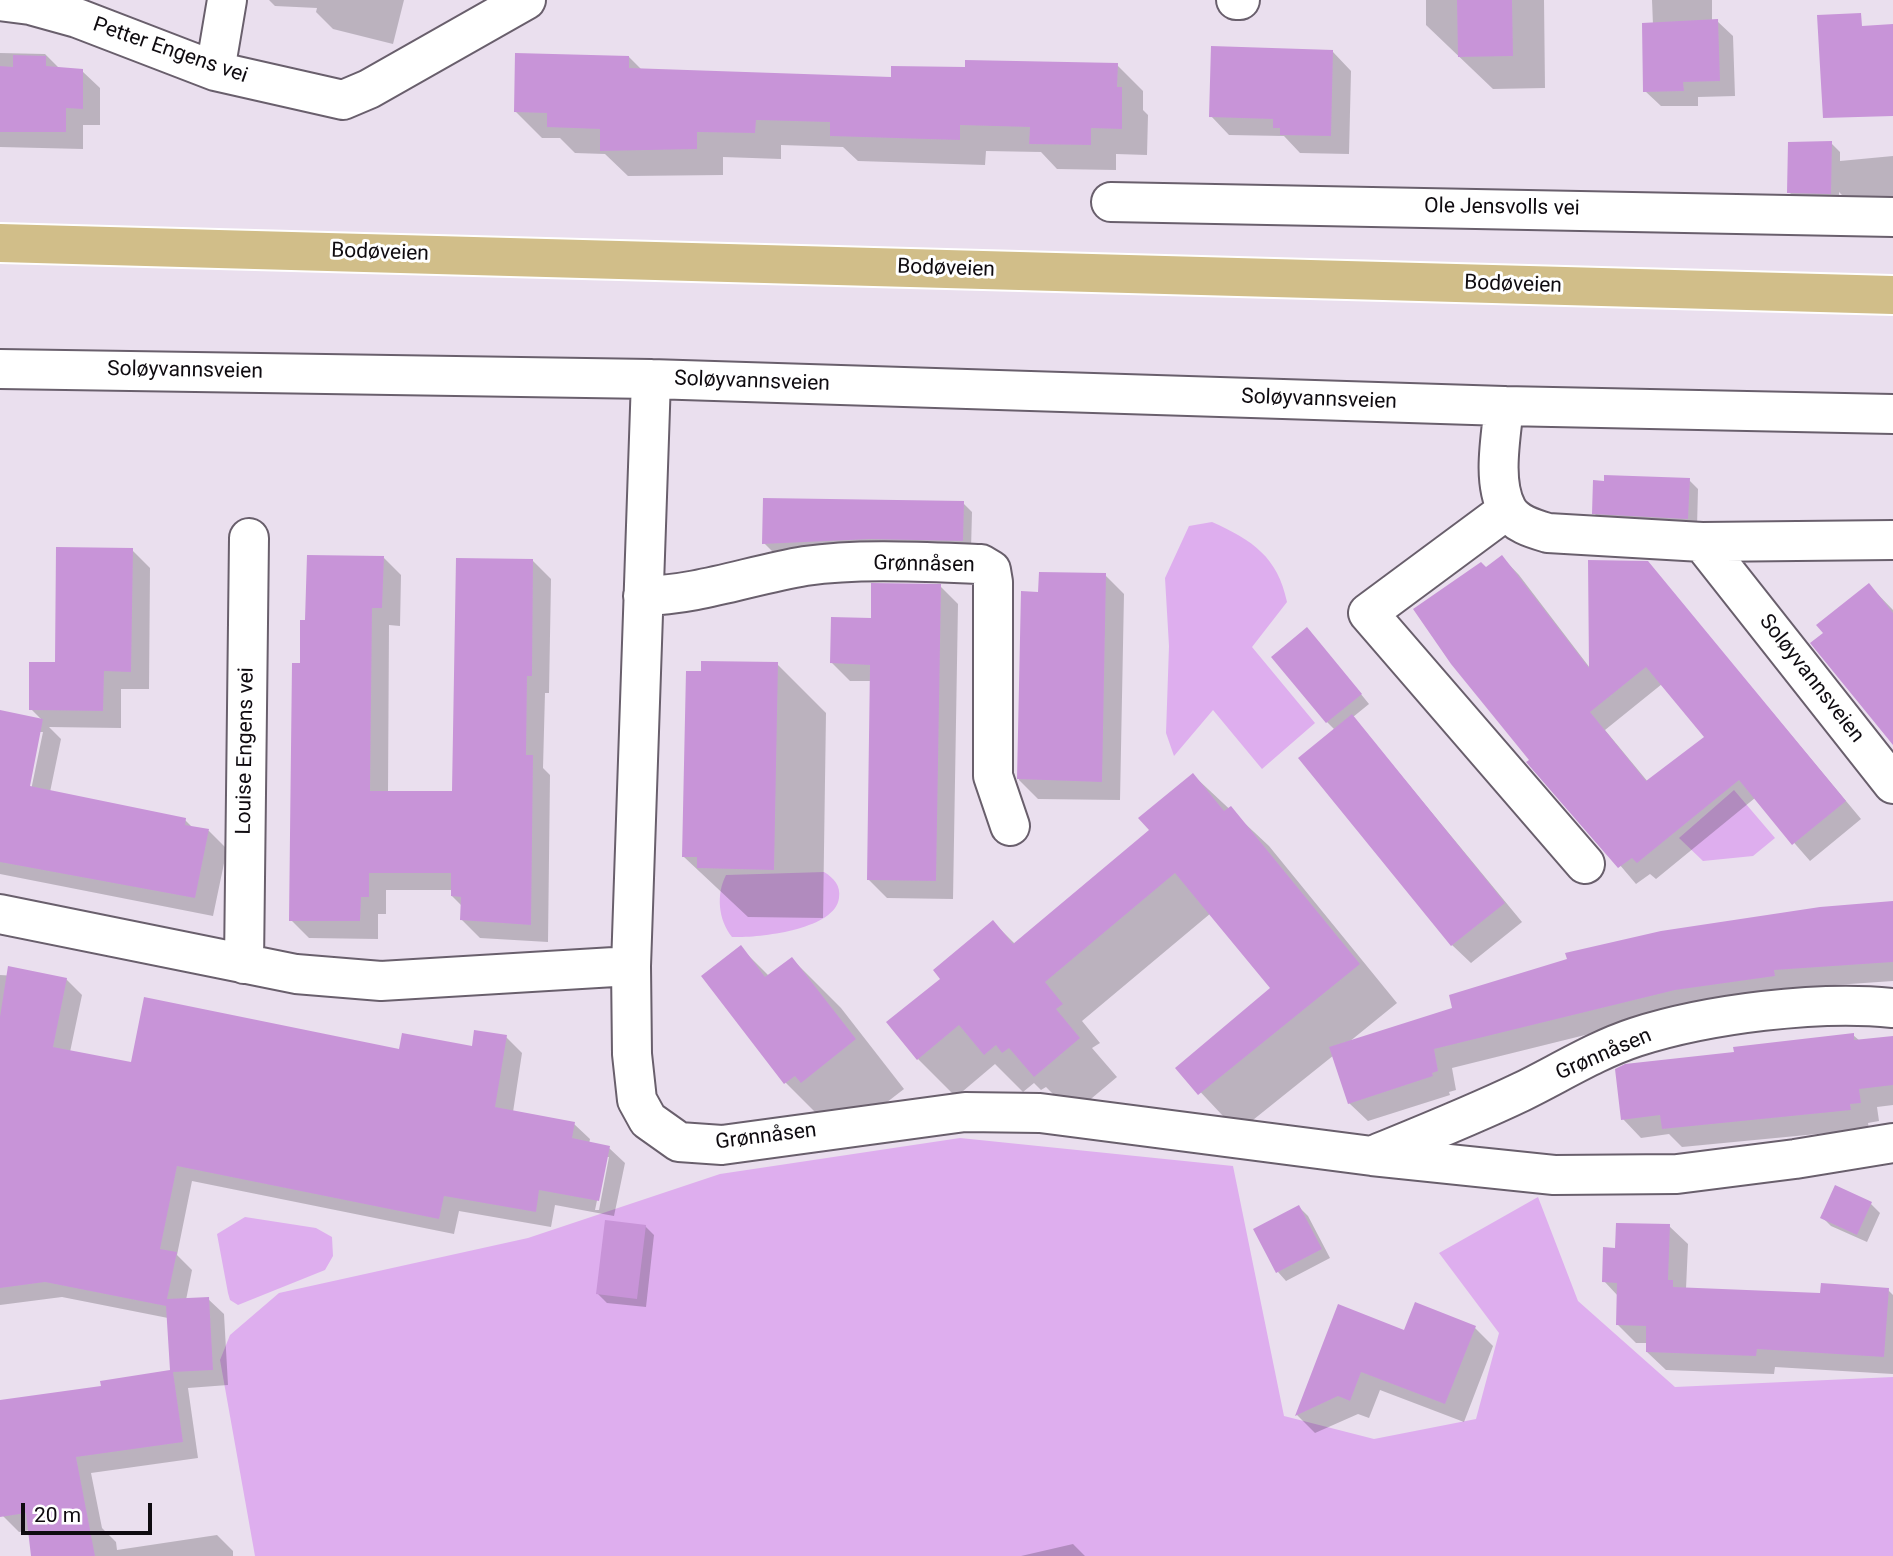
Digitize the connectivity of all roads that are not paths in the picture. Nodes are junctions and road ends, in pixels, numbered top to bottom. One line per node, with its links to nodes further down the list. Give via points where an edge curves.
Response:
1 (227, 0): 4 (street)
2 (526, 0): 4 (street, Petter Engens vei, via 343,100)
3 (0, 1): 4 (street, Petter Engens vei, via 77,18)
4 (215, 71)
5 (1111, 202): 6 (street, Ole Jensvolls vei)
6 (1893, 217)
7 (0, 243): 8 (main road, Bodøveien)
8 (1893, 295)
9 (0, 369): 10 (street, Soløyvannsveien)
10 (651, 379): 11 (street, Soløyvannsveien); 17 (street, Grønnåsen)
11 (1504, 406): 12 (street, Soløyvannsveien); 13 (street, via 1501,483)
12 (1893, 414)
13 (1507, 510): 16 (street, via 1526,527 1548,533); 20 (street, via 1368,613)
14 (249, 538): 22 (street, Louise Engens vei)
15 (1893, 540): 16 (street)
16 (1702, 542): 18 (street, Soløyvannsveien)
17 (643, 596): 19 (street, Grønnåsen, via 673,595 809,566 954,563 981,564 991,570 993,776); 23 (street, Grønnåsen)
18 (1893, 783)
19 (1010, 826)
20 (1585, 864)
21 (0, 914): 22 (street)
22 (244, 964): 23 (street, via 296,974 381,981)
23 (631, 966): 26 (street, Grønnåsen, via 637,1100 648,1120 679,1142 722,1145 965,1112 1040,1113)
24 (1893, 1008): 26 (street, Grønnåsen, via 1857,1004 1796,1009 1691,1022 1633,1038 1506,1100)
25 (1893, 1143): 26 (street, Grønnåsen, via 1678,1174 1553,1175)
26 (1372, 1156)

